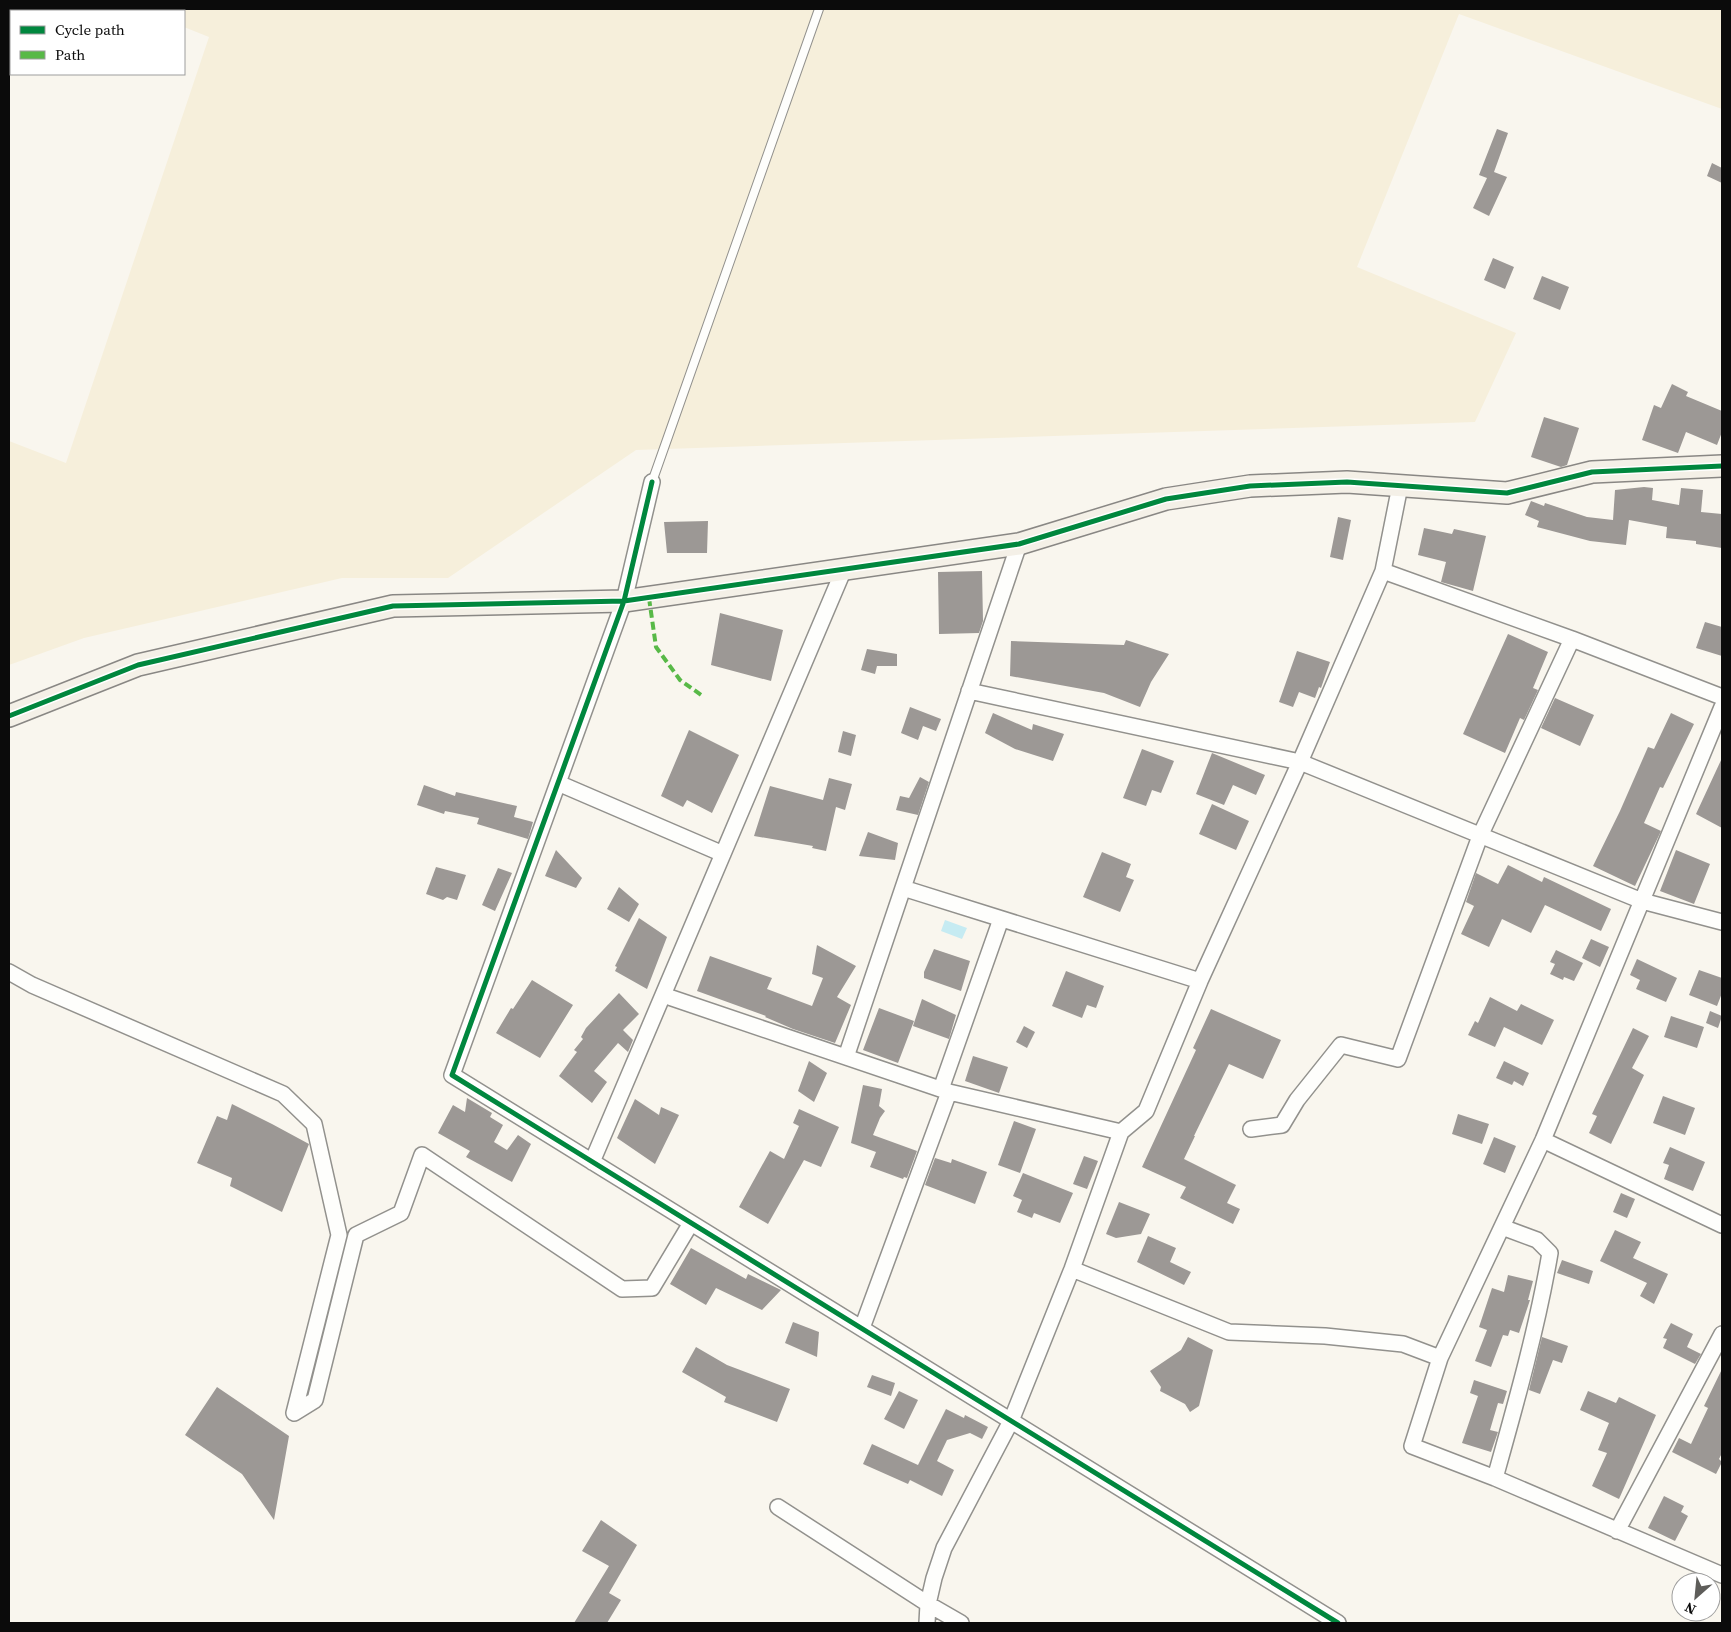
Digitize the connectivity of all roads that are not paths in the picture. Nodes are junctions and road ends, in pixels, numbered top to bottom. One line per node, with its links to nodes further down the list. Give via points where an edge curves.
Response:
1 (819, 9): 3 (lane)
2 (1722, 466): 4 (street, via 1592,472 1506,493)
3 (652, 482): 8 (street)
4 (1400, 486): 5 (street, via 1347,482 1250,486 1204,493 1166,499); 7 (street)
5 (1019, 544): 6 (street); 10 (street)
6 (844, 569): 8 (street); 17 (street)
7 (1383, 571): 9 (street); 14 (street)
8 (624, 601): 13 (street, via 393,606 138,665); 15 (street)
9 (1572, 639): 11 (street); 16 (street)
10 (969, 691): 14 (street); 18 (street)
11 (1722, 697)
12 (1722, 707): 19 (street)
13 (9, 716)
14 (1300, 762): 16 (street); 23 (street)
15 (558, 783): 17 (street); 30 (street, via 452,1075)
16 (1480, 836): 19 (street); 27 (street, via 1398,1059 1341,1045 1297,1100 1282,1125)
17 (723, 854): 24 (street)
18 (903, 888): 20 (street); 25 (street)
19 (1642, 901): 21 (street); 29 (street)
20 (1001, 919): 23 (street); 26 (street)
21 (1722, 922)
22 (9, 972): 31 (street, via 32,985 283,1094 314,1124 339,1235 294,1413 315,1400 356,1235 401,1213 422,1155 622,1289 652,1288)
23 (1200, 981): 28 (street, via 1146,1111)
24 (663, 995): 25 (street); 30 (street)
25 (846, 1057): 26 (street)
26 (945, 1090): 28 (street); 35 (street)
27 (1251, 1129)
28 (1121, 1132): 34 (street)
29 (1543, 1140): 32 (street); 33 (street)
30 (592, 1162): 31 (street)
31 (692, 1223): 35 (street)
32 (1722, 1225)
33 (1502, 1227): 37 (street); 40 (street, via 1537,1240 1550,1253 1541,1302)
34 (1072, 1269): 37 (street, via 1229,1332 1325,1336 1403,1344); 39 (street)
35 (862, 1328): 39 (street)
36 (1722, 1334): 38 (street)
37 (1440, 1358): 40 (street, via 1412,1446)
38 (1716, 1361): 42 (street)
39 (1011, 1421): 44 (street, via 944,1548); 47 (street)
40 (1495, 1478): 42 (street)
41 (778, 1507): 44 (street)
42 (1617, 1532): 43 (street)
43 (1722, 1575)
44 (928, 1604): 45 (street); 46 (street)
45 (927, 1623)
46 (961, 1623)
47 (1338, 1623)

